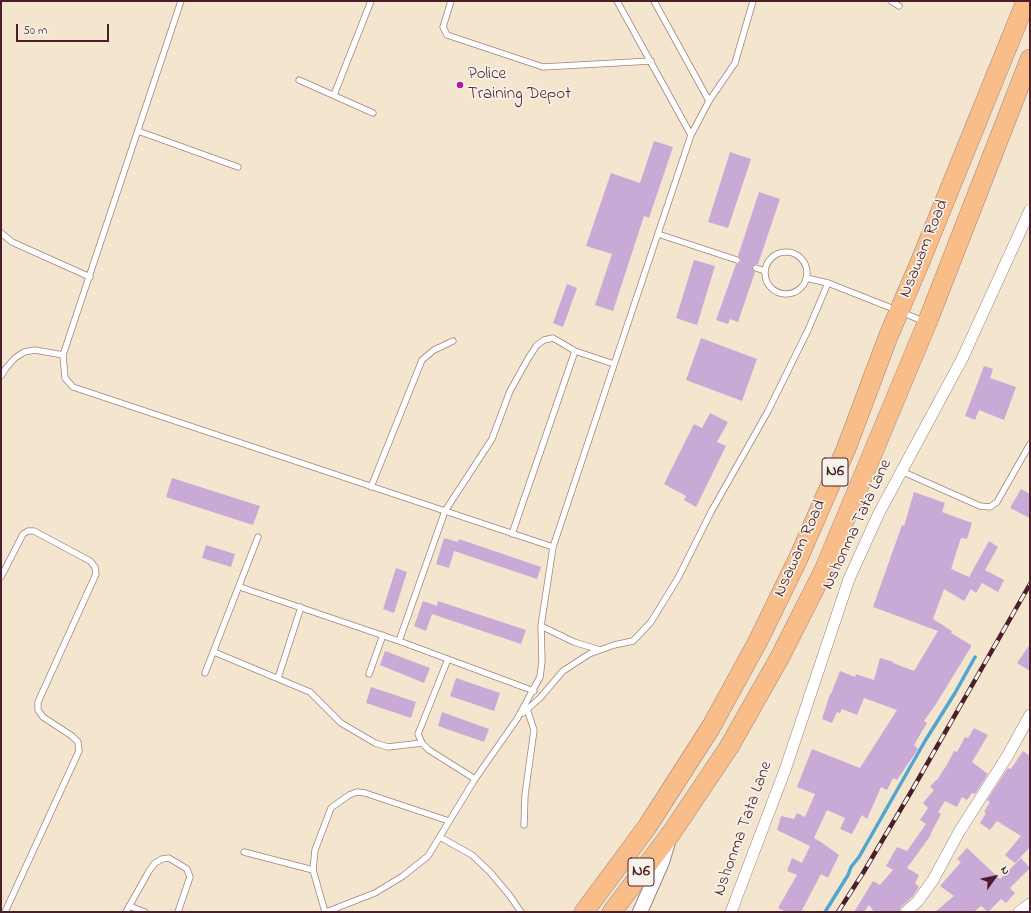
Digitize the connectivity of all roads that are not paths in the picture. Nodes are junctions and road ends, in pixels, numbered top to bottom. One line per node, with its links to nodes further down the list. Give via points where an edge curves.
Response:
1 (181, 1): 16 (lane)
2 (371, 1): 13 (lane)
3 (451, 1): 11 (lane, via 444,27 447,34 543,67)
4 (617, 1): 11 (lane)
5 (654, 1): 14 (lane)
6 (753, 1): 14 (lane, via 735,63)
7 (891, 1): 9 (lane)
8 (1026, 1): 28 (highway, Nsawam Road / N6)
9 (899, 6)
10 (1030, 58): 29 (highway, Nsawam Road / N6)
11 (651, 61): 17 (lane)
12 (299, 80): 13 (lane)
13 (334, 95): 15 (lane)
14 (709, 101): 17 (lane)
15 (373, 113)
16 (138, 131): 18 (lane); 25 (lane)
17 (691, 135): 21 (lane)
18 (238, 167)
19 (1030, 210): 36 (street, Nshonma Tata Lane, via 962,359)
20 (1, 233): 25 (lane, via 12,242)
21 (658, 234): 22 (lane); 33 (lane)
22 (737, 260)
23 (756, 268): 24 (lane)
24 (765, 270): 26 (lane, via 766,280 778,293 796,292); 26 (lane, via 769,260 778,254 789,252 800,257 806,267)
25 (90, 276): 32 (lane)
26 (806, 278): 27 (lane)
27 (828, 284): 28 (lane); 48 (lane, via 768,411 711,512 678,578 651,622 633,641)
28 (899, 310): 29 (lane); 73 (highway, Nsawam Road / N6, via 846,449 798,559 757,643 711,728 647,827)
29 (927, 323): 62 (highway, Nsawam Road / N6, via 824,570 794,630 729,747)
30 (453, 341): 37 (lane, via 434,350 422,360)
31 (575, 351): 33 (lane); 38 (lane, via 552,338 537,345 510,392 492,439); 39 (lane)
32 (63, 355): 34 (lane, via 35,350 24,352 15,358); 37 (lane, via 64,378 73,387)
33 (614, 364): 41 (lane)
34 (1, 376)
35 (1030, 444): 36 (lane, via 997,502 990,507 980,506)
36 (900, 471): 76 (street, Nshonma Tata Lane, via 849,579 785,770)
37 (371, 487): 38 (lane)
38 (445, 511): 39 (lane); 47 (lane)
39 (512, 534): 41 (lane)
40 (258, 537): 43 (lane)
41 (553, 547): 45 (lane)
42 (1, 577): 68 (lane, via 23,534 28,531 34,531 90,561 95,567 96,574 38,702 38,710 43,717 72,736 78,742 80,751)
43 (240, 587): 44 (lane); 49 (lane)
44 (301, 607): 46 (lane); 53 (lane)
45 (541, 626): 48 (lane, via 574,642); 54 (lane, via 542,661 540,677)
46 (383, 635): 47 (lane); 52 (lane)
47 (399, 640): 50 (lane)
48 (600, 650): 55 (lane, via 563,671 540,698)
49 (214, 652): 51 (lane); 53 (lane)
50 (448, 659): 54 (lane); 58 (lane, via 418,734)
51 (205, 674)
52 (369, 674)
53 (278, 678): 58 (lane, via 310,692 341,723 374,743 388,747)
54 (534, 691): 57 (lane)
55 (527, 708): 57 (lane); 61 (lane, via 534,730)
56 (1030, 715): 77 (street, via 933,880 918,901)
57 (517, 719): 59 (lane)
58 (422, 743): 59 (lane)
59 (475, 778): 60 (lane)
60 (449, 821): 63 (lane); 65 (lane, via 357,792 330,808 315,850)
61 (524, 825)
62 (672, 832): 74 (highway, Nsawam Road / N6); 75 (street)
63 (440, 837): 71 (lane, via 428,856 403,876 375,893); 72 (lane, via 472,855 490,872)
64 (244, 852): 65 (lane)
65 (313, 870): 71 (lane)
66 (1030, 904): 78 (street)
67 (128, 909): 69 (lane); 70 (lane, via 155,863 169,858 187,869 190,877)
68 (5, 912)
69 (145, 912)
70 (178, 912)
71 (326, 912)
72 (521, 912)
73 (584, 912)
74 (612, 912)
75 (640, 912)
76 (731, 912)
77 (906, 912)
78 (1019, 912)

